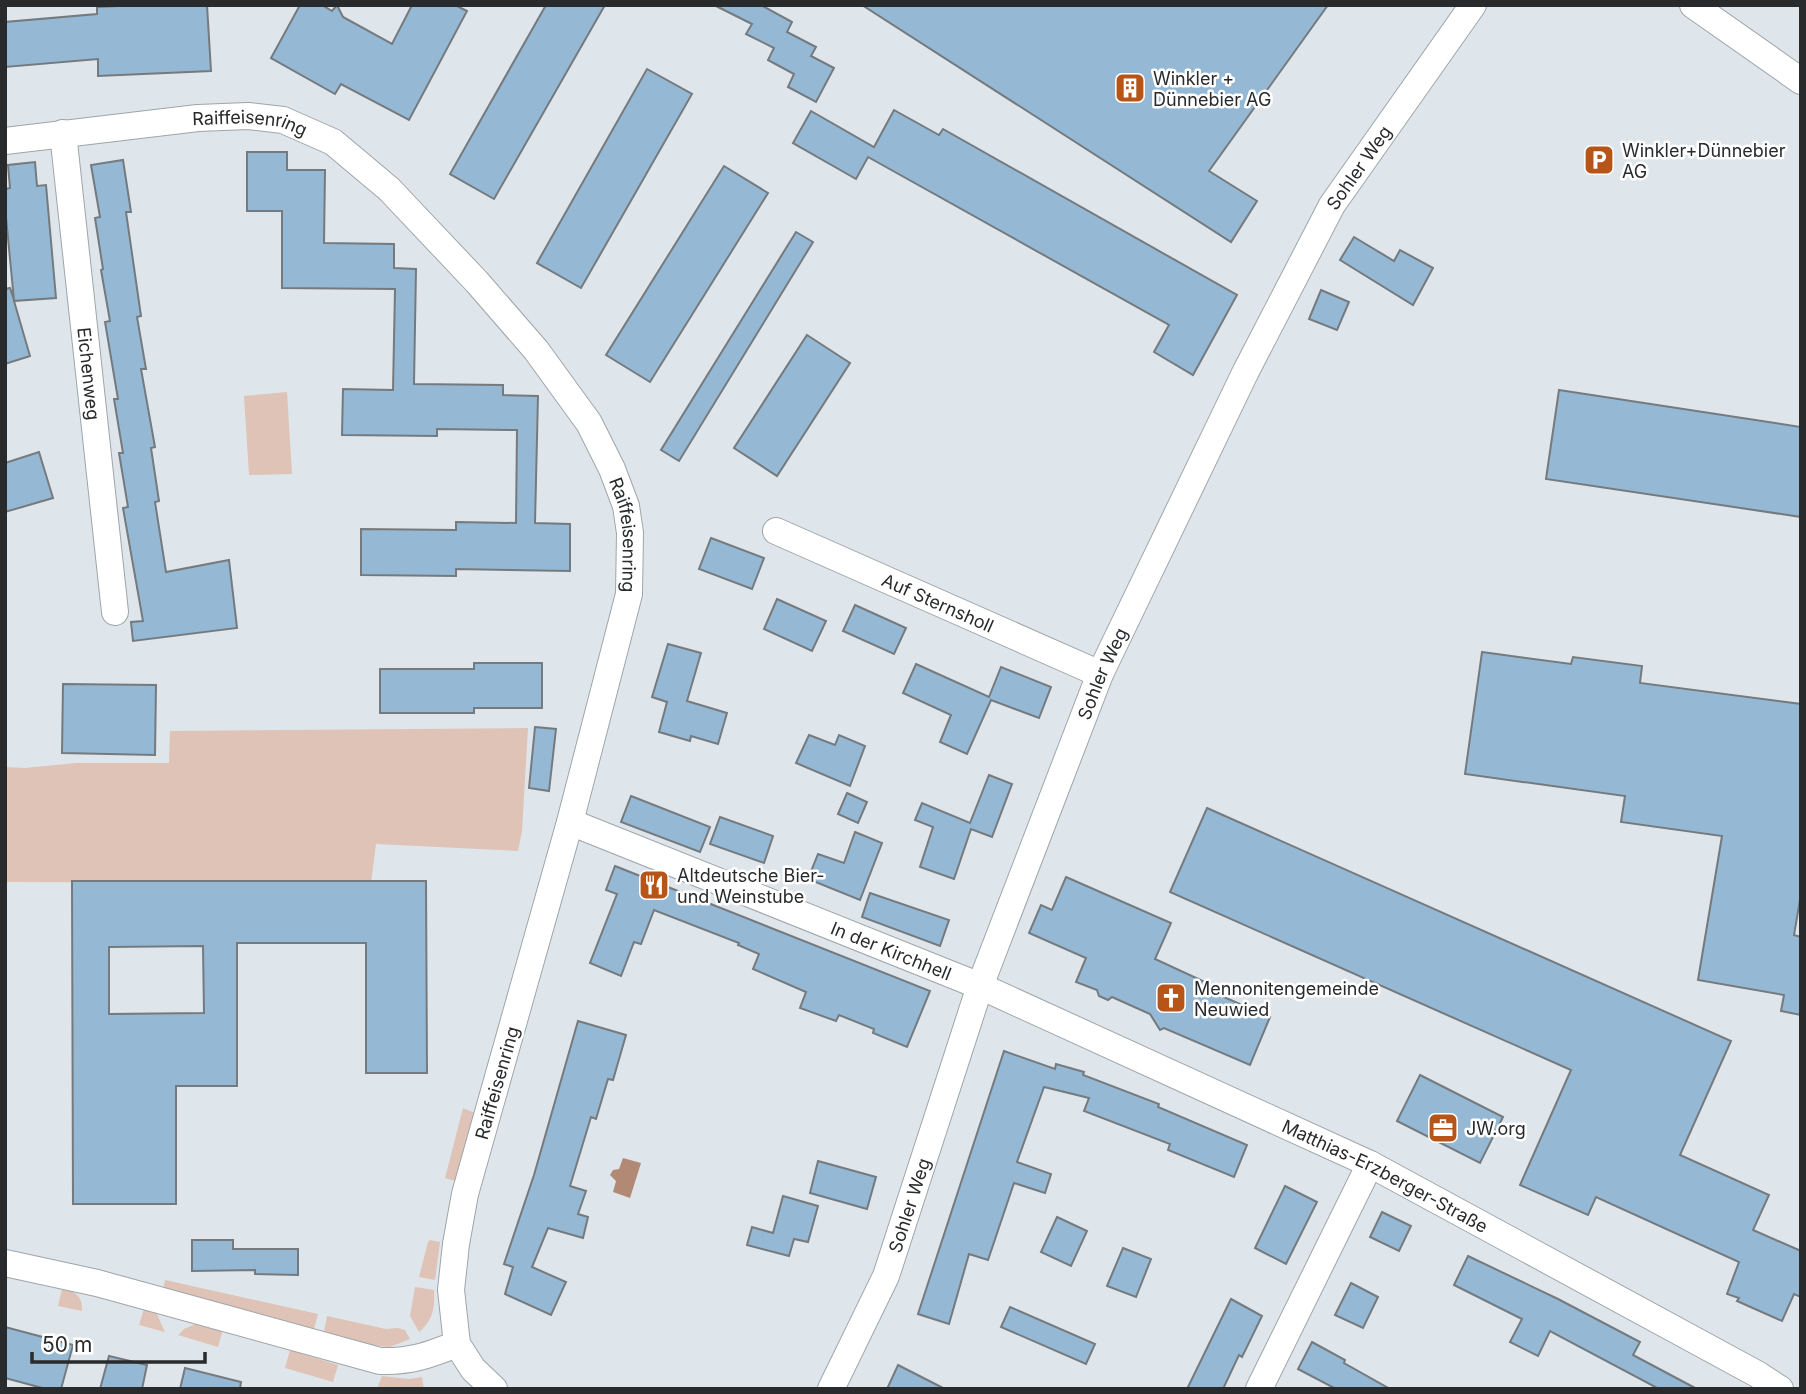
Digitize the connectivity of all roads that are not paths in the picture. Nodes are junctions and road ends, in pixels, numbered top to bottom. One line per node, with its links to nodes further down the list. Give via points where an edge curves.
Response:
1 (1473, 5): 8 (street, Sohler Weg, via 1332,205)
2 (1693, 5): 3 (street)
3 (1801, 81)
4 (63, 134): 5 (street, Raiffeisenring); 7 (street, Eichenweg); 9 (street, Raiffeisenring, via 248,116 283,120 333,142 389,189 536,350 589,423 626,506 630,533 629,594)
5 (5, 141)
6 (776, 531): 8 (street, Auf Sternsholl)
7 (115, 612)
8 (1100, 674): 10 (street, Sohler Weg)
9 (570, 822): 10 (street, In der Kirchhell); 13 (street, Raiffeisenring, via 465,1194 451,1290)
10 (980, 986): 11 (street, Matthias-Erzberger-Straße); 17 (street, Sohler Weg, via 886,1276)
11 (1370, 1164): 14 (street, Matthias-Erzberger-Straße); 15 (street)
12 (5, 1263): 13 (street, via 97,1283 380,1360 404,1362)
13 (457, 1343): 16 (street, Raiffeisenring, via 473,1369)
14 (1753, 1382): 18 (street, Matthias-Erzberger-Straße)
15 (1266, 1387)
16 (494, 1389)
17 (831, 1389)
18 (1780, 1389)

